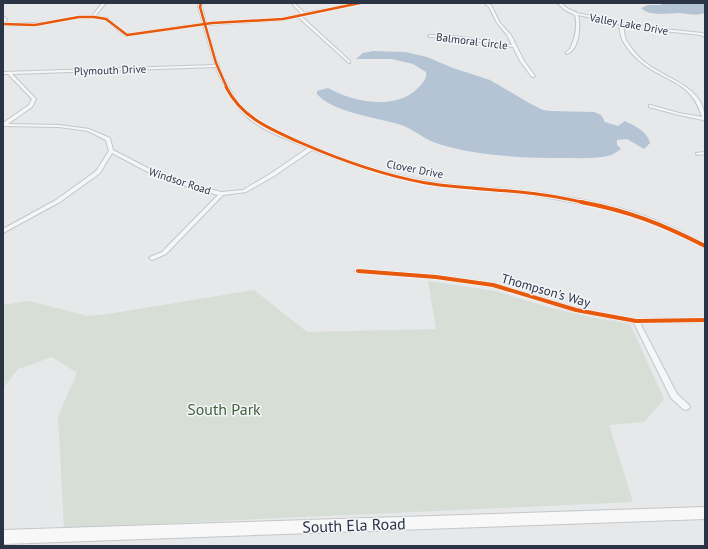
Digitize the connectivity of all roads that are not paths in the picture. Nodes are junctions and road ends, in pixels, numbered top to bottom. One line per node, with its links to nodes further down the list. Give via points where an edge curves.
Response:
1 (104, 3): 11 (street)
2 (201, 3): 13 (street, Clover Drive, via 199,6)
3 (360, 3): 8 (street)
4 (486, 3): 17 (street)
5 (559, 3): 7 (street, Valley Lake Drive)
6 (294, 4): 8 (street)
7 (576, 14): 14 (street, Valley Lake Drive); 18 (street, via 576,40 572,50)
8 (305, 15): 9 (street)
9 (299, 16): 13 (street); 19 (street)
10 (3, 17): 12 (street)
11 (92, 17): 12 (street, via 41,24); 13 (street, via 104,18 120,32 127,34 143,34)
12 (3, 24)
13 (204, 24): 20 (street, Clover Drive)
14 (621, 24): 15 (street, Valley Lake Drive); 25 (street, via 624,39 638,58 693,94 702,107)
15 (703, 35)
16 (430, 36): 17 (street, Balmoral Circle)
17 (514, 46): 23 (street)
18 (567, 53)
19 (349, 62)
20 (218, 66): 21 (street, Plymouth Drive); 27 (street, Clover Drive, via 230,94 244,113 271,130)
21 (9, 73): 22 (street, Plymouth Drive); 26 (street, via 34,99 31,106)
22 (3, 74)
23 (533, 76)
24 (650, 106): 25 (street)
25 (705, 119)
26 (3, 125): 28 (street, Windsor Road, via 59,126 89,130 108,139)
27 (311, 148): 31 (street, Windsor Road, via 244,192); 33 (street, Clover Drive, via 370,170 428,183 534,193 610,207 665,226)
28 (111, 151): 31 (street, Windsor Road, via 163,178); 32 (street, via 94,176 58,201)
29 (705, 153): 30 (street)
30 (698, 154)
31 (221, 194): 34 (street, via 164,253)
32 (3, 231)
33 (705, 246)
34 (152, 258)
35 (358, 271): 37 (street, Thompson's Way, via 435,276 493,285 576,310)
36 (705, 320): 37 (street, Thompson's Way)
37 (636, 321): 38 (street, via 674,396)
38 (686, 407)
39 (705, 513): 40 (main road, South Ela Road)
40 (3, 537)

